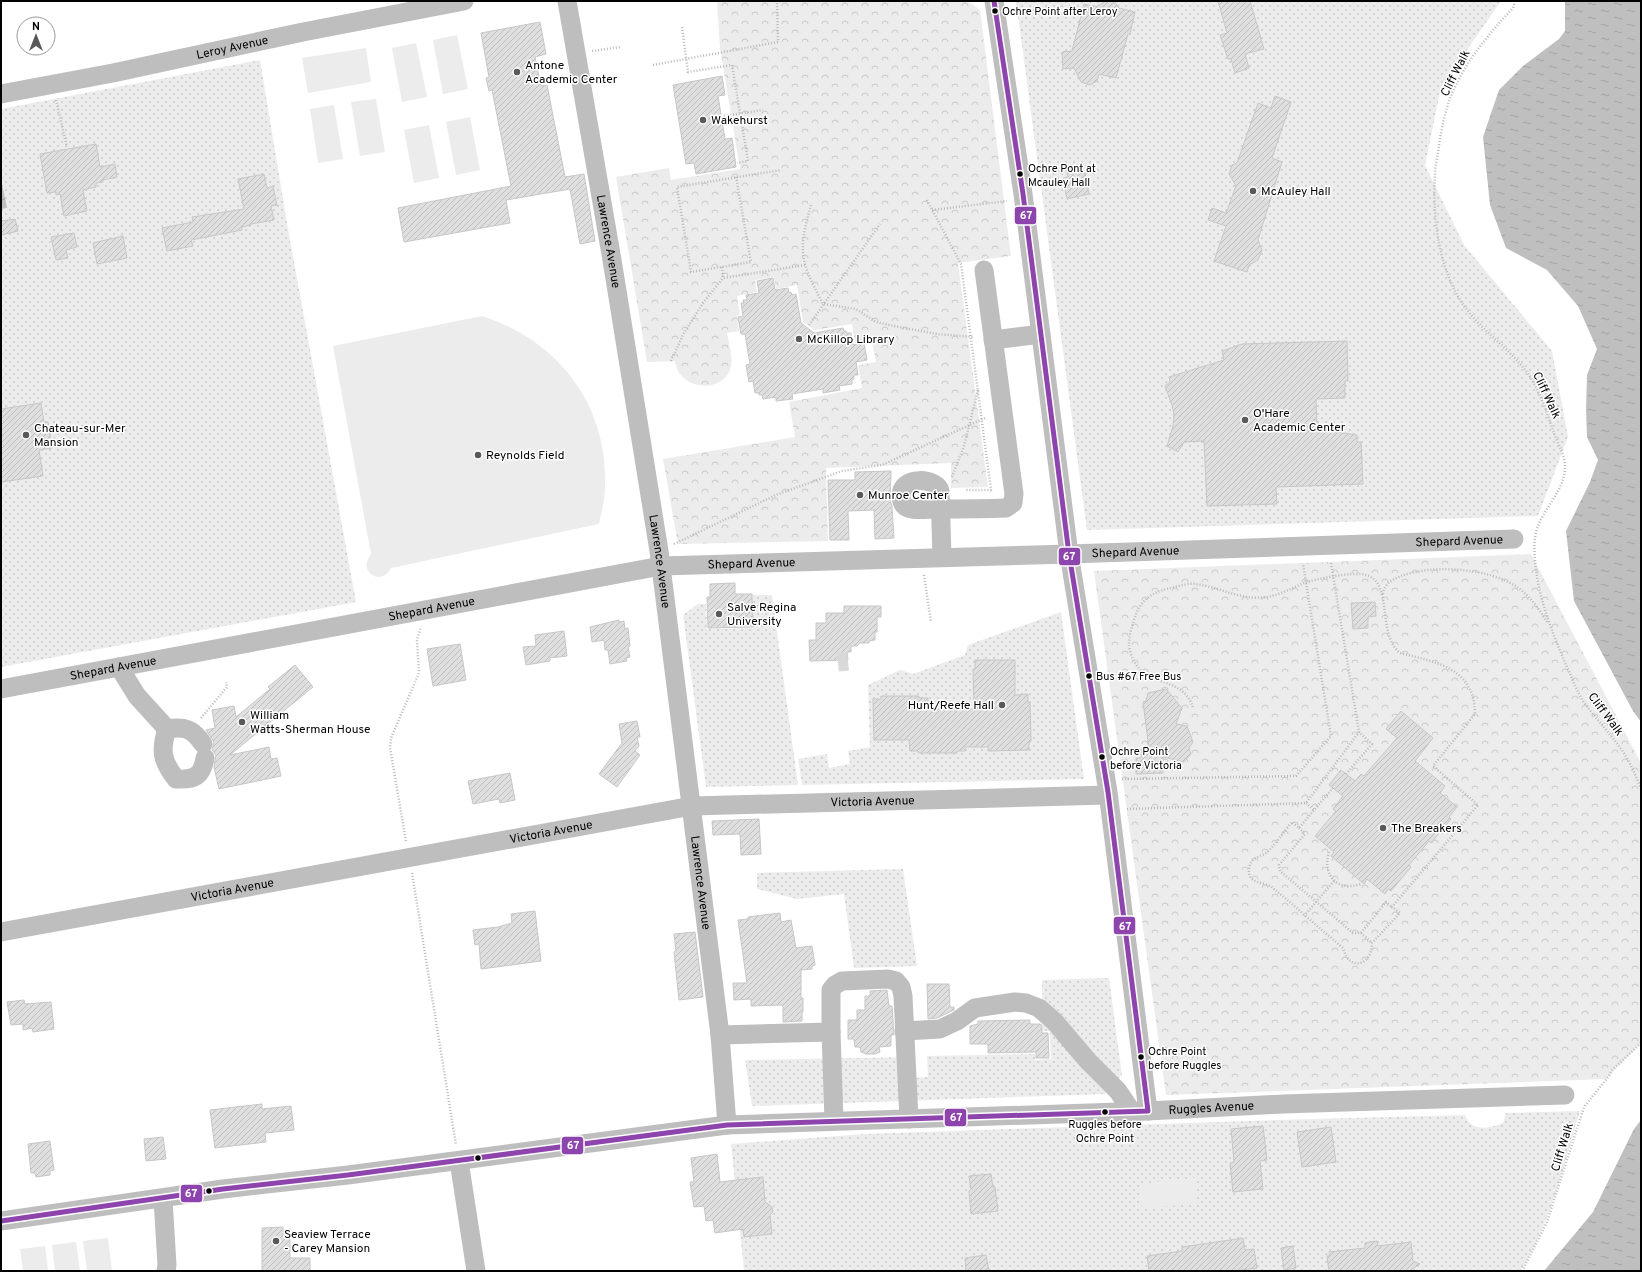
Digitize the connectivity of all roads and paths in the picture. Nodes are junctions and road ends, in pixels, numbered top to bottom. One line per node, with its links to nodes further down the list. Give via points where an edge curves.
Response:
1 (464, 1): 11 (street, Leroy Avenue)
2 (567, 1): 8 (street, Lawrence Avenue)
3 (777, 1): 9 (path, via 778,42)
4 (994, 1): 20 (street)
5 (1515, 1): 49 (path, Cliff Walk, via 1513,8 1471,57 1453,91 1441,133 1434,204 1441,250 1448,275 1460,298 1480,326 1530,375 1564,459 1562,485 1539,524 1534,538 1536,570)
6 (682, 27): 9 (path)
7 (621, 47): 8 (path)
8 (576, 54): 42 (street, Lawrence Avenue)
9 (685, 59): 10 (path); 14 (path, via 688,72 732,65)
10 (653, 65)
11 (53, 84): 12 (street, Leroy Avenue); 16 (path)
12 (1, 94)
13 (763, 110): 14 (path)
14 (740, 114): 15 (path); 17 (path, via 748,160)
15 (724, 116)
16 (67, 147)
17 (737, 163)
18 (781, 170): 19 (path)
19 (736, 177): 26 (path, via 751,262); 26 (path, via 677,187 691,272)
20 (1023, 194): 23 (path, via 1011,200); 31 (street)
21 (927, 200): 23 (path)
22 (811, 206): 25 (path, via 803,238)
23 (932, 210): 32 (path, via 961,264)
24 (880, 224): 29 (path)
25 (805, 264): 28 (path); 29 (path)
26 (722, 267): 28 (path)
27 (984, 270): 33 (street)
28 (724, 278): 34 (path, via 684,332)
29 (823, 304): 30 (path); 32 (path, via 856,309 876,322 899,327 937,334)
30 (809, 325)
31 (1041, 334): 33 (street); 40 (street)
32 (972, 336): 35 (path)
33 (993, 340): 38 (street, via 1014,494 1013,503 1006,508)
34 (671, 361)
35 (978, 388): 36 (path); 37 (path)
36 (983, 418): 37 (path); 38 (path, via 991,490)
37 (969, 425): 38 (path, via 959,461); 42 (path, via 882,465 842,471 776,495)
38 (942, 497): 41 (street)
39 (1514, 539): 40 (street, Shepard Avenue)
40 (1069, 554): 41 (street, Shepard Avenue); 61 (street)
41 (934, 557): 42 (street, Shepard Avenue); 48 (path, via 924,573)
42 (660, 559): 51 (street, Shepard Avenue); 63 (street, Lawrence Avenue)
43 (1331, 563): 45 (path)
44 (1303, 564): 46 (path)
45 (1333, 577): 46 (path); 47 (path, via 1366,574 1379,584); 57 (path)
46 (1306, 582): 54 (path, via 1267,597 1252,598 1194,584 1165,589 1149,596 1140,604 1130,630 1128,644 1131,657 1147,676 1183,692); 61 (path, via 1331,736 1296,776)
47 (1383, 596): 49 (path, via 1383,590 1389,582 1409,573 1432,569 1471,572 1496,578 1517,587 1533,602); 71 (path, via 1389,639 1400,654 1437,663 1457,672 1473,694 1473,718 1433,766 1478,805)
48 (932, 622)
49 (1549, 625): 60 (path, Cliff Walk, via 1582,699 1620,748)
50 (422, 626): 67 (path, via 417,640 419,673 391,738 390,748)
51 (119, 667): 53 (street, Shepard Avenue); 55 (street, via 137,696)
52 (226, 682): 56 (path, via 227,688)
53 (1, 689)
54 (1194, 707)
55 (167, 729): 56 (street, via 179,727); 56 (street, via 162,744 168,769 176,779 189,780 198,775 203,768 204,751 198,736)
56 (190, 730)
57 (1359, 732): 58 (path, via 1372,744); 62 (path)
58 (1346, 774)
59 (1333, 788): 64 (path)
60 (1641, 788)
61 (1108, 794): 62 (path); 63 (street, Victoria Avenue); 81 (street)
62 (1306, 803): 64 (path)
63 (692, 806): 67 (street, Victoria Avenue); 78 (street, Lawrence Avenue)
64 (1314, 810): 65 (path)
65 (1299, 828): 70 (path, via 1305,834 1279,865 1280,871); 72 (path, via 1292,822 1266,853 1257,856 1251,862 1249,870 1254,882 1271,886)
66 (1329, 852): 68 (path, via 1327,868)
67 (409, 857): 73 (street, Victoria Avenue); 85 (path)
68 (1334, 881): 69 (path, via 1347,887); 70 (path)
69 (1361, 884)
70 (1316, 902): 72 (path); 74 (path, via 1353,933)
71 (1392, 907): 74 (path, via 1386,902); 75 (path, via 1400,913)
72 (1304, 916): 75 (path, via 1343,948 1345,957 1351,962 1358,963 1370,957)
73 (1, 932)
74 (1361, 933): 75 (path)
75 (1372, 943)
76 (904, 1031): 77 (street, via 901,987 896,981 888,979 842,981 835,985 831,990); 81 (street, via 940,1029 957,1021 974,1008 1015,1002 1026,1003 1038,1008 1056,1022 1088,1061); 82 (street)
77 (831, 1032): 78 (street); 83 (street)
78 (720, 1035): 84 (street, Lawrence Avenue)
79 (1641, 1043): 90 (path, Cliff Walk, via 1612,1070 1584,1107 1547,1222)
80 (1565, 1095): 81 (street, Ruggles Avenue, via 1283,1104)
81 (1140, 1112): 82 (street, Ruggles Avenue)
82 (909, 1119): 83 (street, Ruggles Avenue)
83 (834, 1121): 84 (street, Ruggles Avenue)
84 (727, 1125): 85 (street, Ruggles Avenue)
85 (459, 1161): 86 (street, Ruggles Avenue, via 223,1189); 89 (street)
86 (163, 1199): 87 (street, Ruggles Avenue); 88 (street)
87 (1, 1221)
88 (166, 1271)
89 (476, 1271)
90 (1522, 1271)

